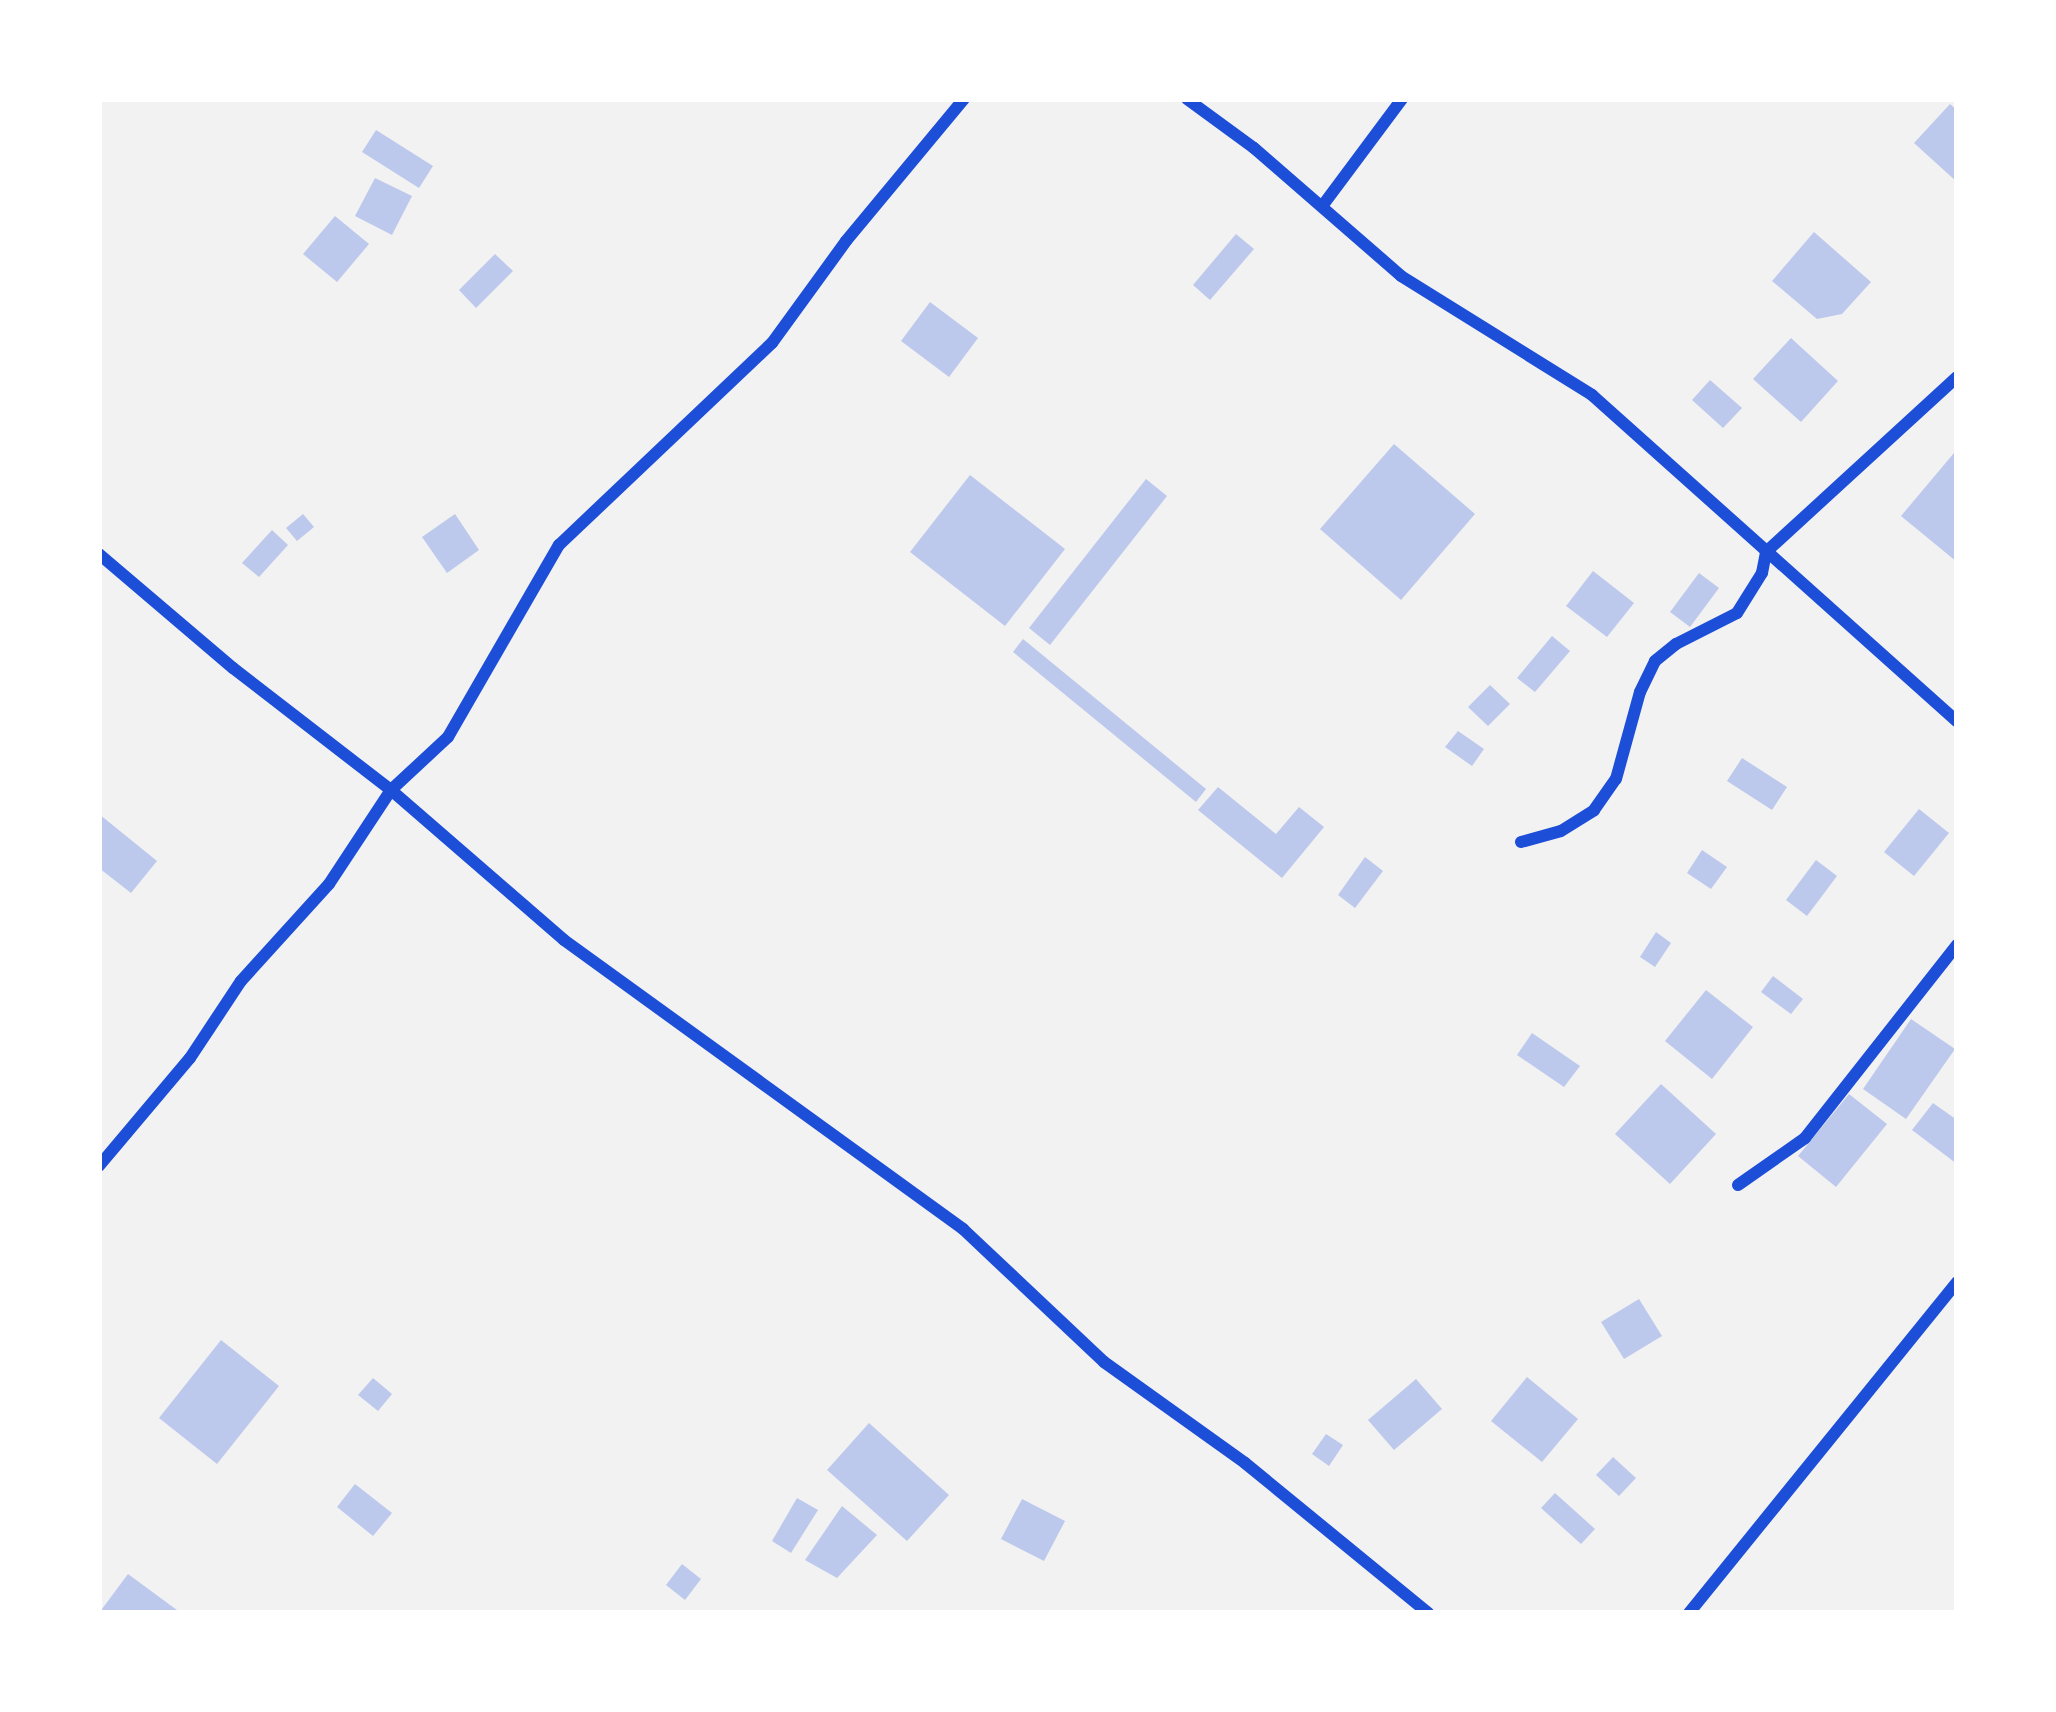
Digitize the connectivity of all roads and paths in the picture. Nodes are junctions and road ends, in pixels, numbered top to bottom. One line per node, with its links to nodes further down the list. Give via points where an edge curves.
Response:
1 (964, 99): 9 (street, via 772,343 560,545 448,737)
2 (1186, 99): 4 (street)
3 (1402, 99): 4 (street)
4 (1323, 205): 6 (street, via 1401,276 1592,395)
5 (1957, 377): 6 (street)
6 (1766, 552): 8 (street); 10 (street, via 1737,613 1655,661 1616,779 1594,810)
7 (99, 554): 9 (street)
8 (1957, 721)
9 (391, 790): 12 (street, via 329,884); 15 (street, via 564,940 998,1257 1104,1362 1245,1462)
10 (1521, 842)
11 (1957, 945): 13 (street, via 1805,1138)
12 (99, 1166)
13 (1738, 1185)
14 (1957, 1282): 16 (street)
15 (1428, 1613)
16 (1690, 1613)

